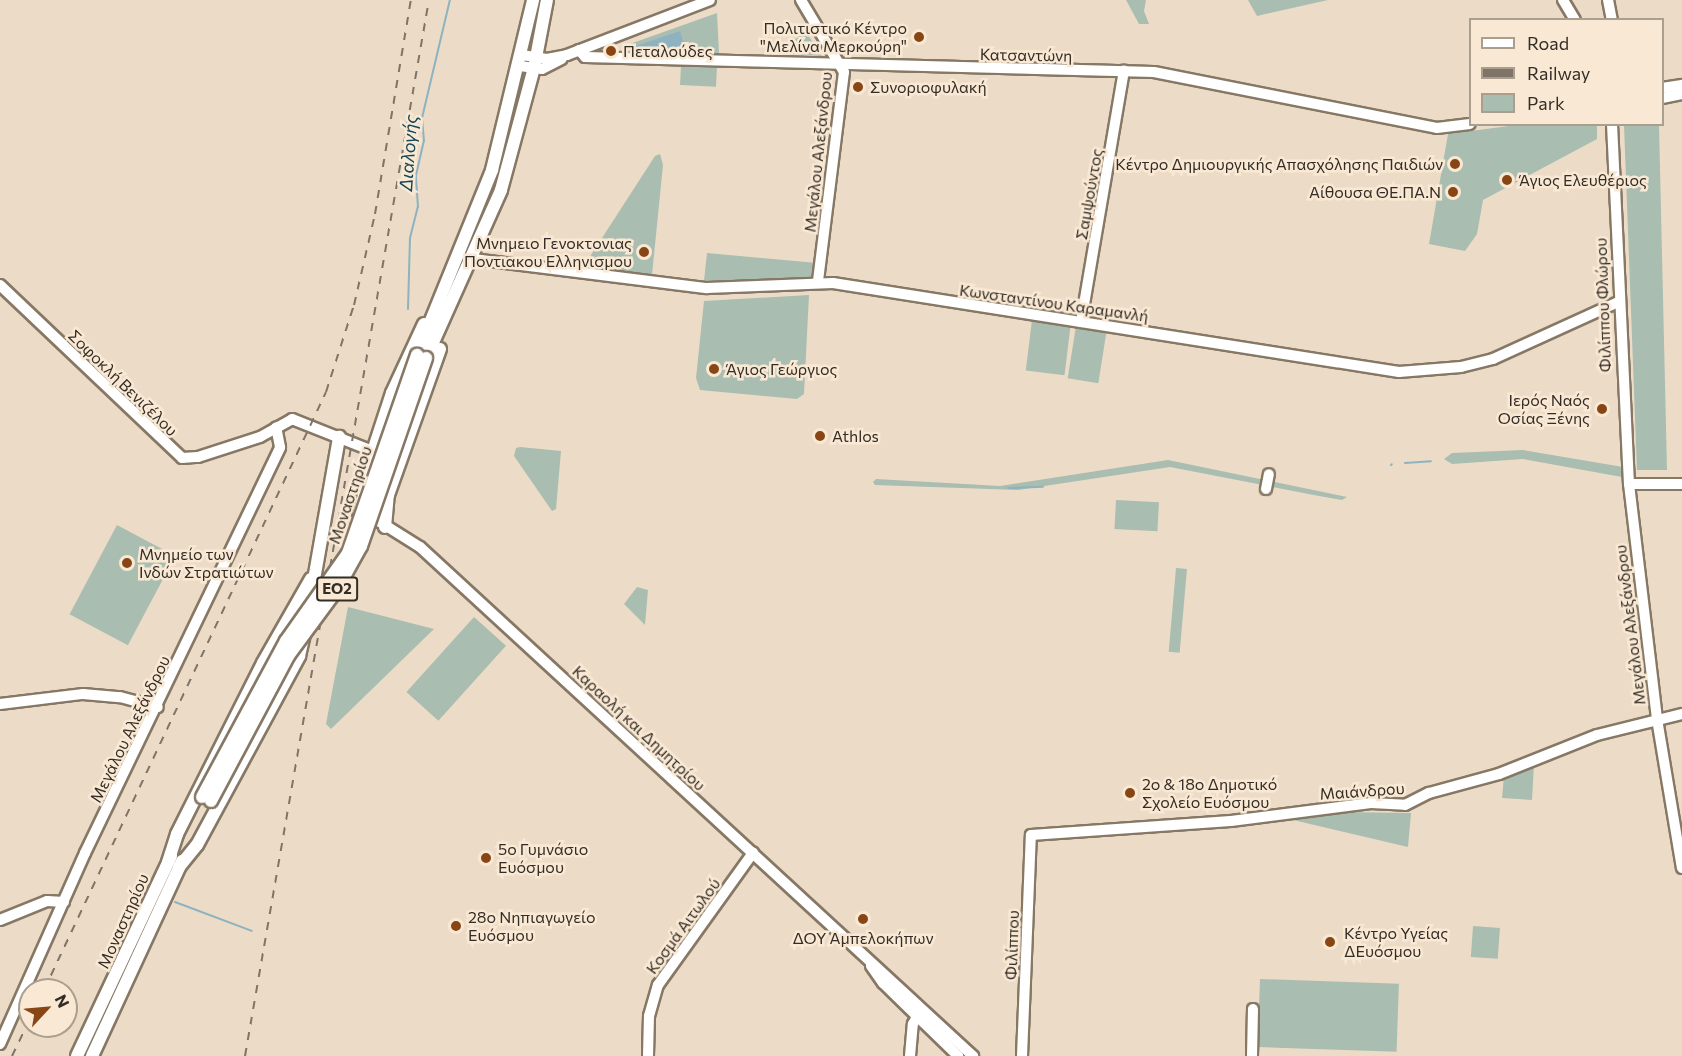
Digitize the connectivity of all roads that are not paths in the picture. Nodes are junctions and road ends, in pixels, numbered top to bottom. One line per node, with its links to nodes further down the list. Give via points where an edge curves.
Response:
1 (547, 0): 11 (main road, ΕΟ2)
2 (710, 0): 9 (street)
3 (801, 0): 12 (street, Μεγάλου Αλεξάνδρου)
4 (1563, 0): 7 (street)
5 (1608, 0): 8 (street)
6 (533, 4): 10 (main road, Μοναστηρίου / ΕΟ2)
7 (1574, 18)
8 (1612, 18)
9 (579, 50): 11 (street, via 550,67); 12 (street, Κατσαντώνη, via 585,57)
10 (521, 60): 11 (street); 25 (main road, Μοναστηρίου / ΕΟ2, via 492,170)
11 (535, 63): 20 (main road, Μοναστηρίου / ΕΟ2, via 501,190)
12 (841, 64): 13 (street, Κατσαντώνη); 21 (street, Μεγάλου Αλεξάνδρου, via 844,74 836,154)
13 (1124, 71): 18 (street, Κατσαντώνη, via 1175,74 1437,128); 26 (street, Σαμψούντος)
14 (1682, 85): 15 (street)
15 (1664, 88)
16 (1682, 94): 17 (street)
17 (1664, 98)
18 (1469, 124)
19 (1612, 126): 24 (street, Φιλίππου Φλώρου)
20 (473, 259): 21 (street, Κωνσταντίνου Καραμανλή, via 707,288); 23 (main road, Μοναστηρίου / ΕΟ2)
21 (818, 282): 26 (street, Κωνσταντίνου Καραμανλή)
22 (0, 285): 28 (street, Σοφοκλή Βενιζέλου, via 177,456 198,457)
23 (460, 287): 27 (main road, Μοναστηρίου / ΕΟ2); 35 (main road, via 388,495)
24 (1618, 302): 26 (street, Κωνσταντίνου Καραμανλή, via 1493,359 1461,367 1399,372); 32 (street, Φιλίππου Φλώρου)
25 (436, 309): 27 (main road, Μοναστηρίου / ΕΟ2); 30 (main road, via 414,340)
26 (1081, 322)
27 (422, 357): 43 (main road, Μοναστηρίου / ΕΟ2, bridge, via 362,546 336,591 288,656)
28 (276, 427): 29 (street, Σοφοκλή Βενιζέλου, via 292,419); 38 (street, Μεγάλου Αλεξάνδρου, via 280,447)
29 (339, 438): 30 (street, Σοφοκλή Βενιζέλου); 36 (main road)
30 (373, 451): 35 (street, Καραολή και Δημητρίου, via 356,511)
31 (1269, 474): 34 (street)
32 (1629, 484): 33 (street); 40 (street, Μεγάλου Αλεξάνδρου)
33 (1682, 484)
34 (1266, 489)
35 (385, 528): 42 (street, Καραολή και Δημητρίου, via 420,547)
36 (316, 570): 43 (main road, via 263,663 177,834); 43 (main road, via 302,650 197,845)
37 (0, 704): 38 (street, via 83,694 120,697)
38 (158, 707): 45 (street, Μεγάλου Αλεξάνδρου)
39 (1682, 714): 40 (street, Μαιάνδρου)
40 (1657, 720): 41 (street, Μαιάνδρου, via 1598,735 1499,774 1429,793 1405,805 1371,802 1231,822); 44 (street, Μεγάλου Αλεξάνδρου)
41 (1031, 835): 58 (street, Φιλίππου)
42 (753, 854): 48 (street, Καραολή και Δημητρίου, via 866,958 883,983); 54 (street, Κοσμά Αιτωλού, via 658,985 649,1016)
43 (173, 864): 52 (main road, Μοναστηρίου / ΕΟ2); 53 (main road, Μοναστηρίου / ΕΟ2)
44 (1682, 868)
45 (64, 902): 46 (street, via 47,901); 50 (street, Μεγάλου Αλεξάνδρου)
46 (0, 920)
47 (1253, 1009): 59 (street)
48 (922, 1011): 49 (street, Καραολή και Δημητρίου); 51 (street, Καραολή και Δημητρίου); 55 (street)
49 (947, 1031): 51 (street); 57 (street, Καραολή και Δημητρίου)
50 (0, 1044)
51 (948, 1046): 56 (street, Καραολή και Δημητρίου)
52 (78, 1056)
53 (92, 1056)
54 (648, 1056)
55 (910, 1056)
56 (958, 1056)
57 (973, 1056)
58 (1022, 1056)
59 (1252, 1056)

